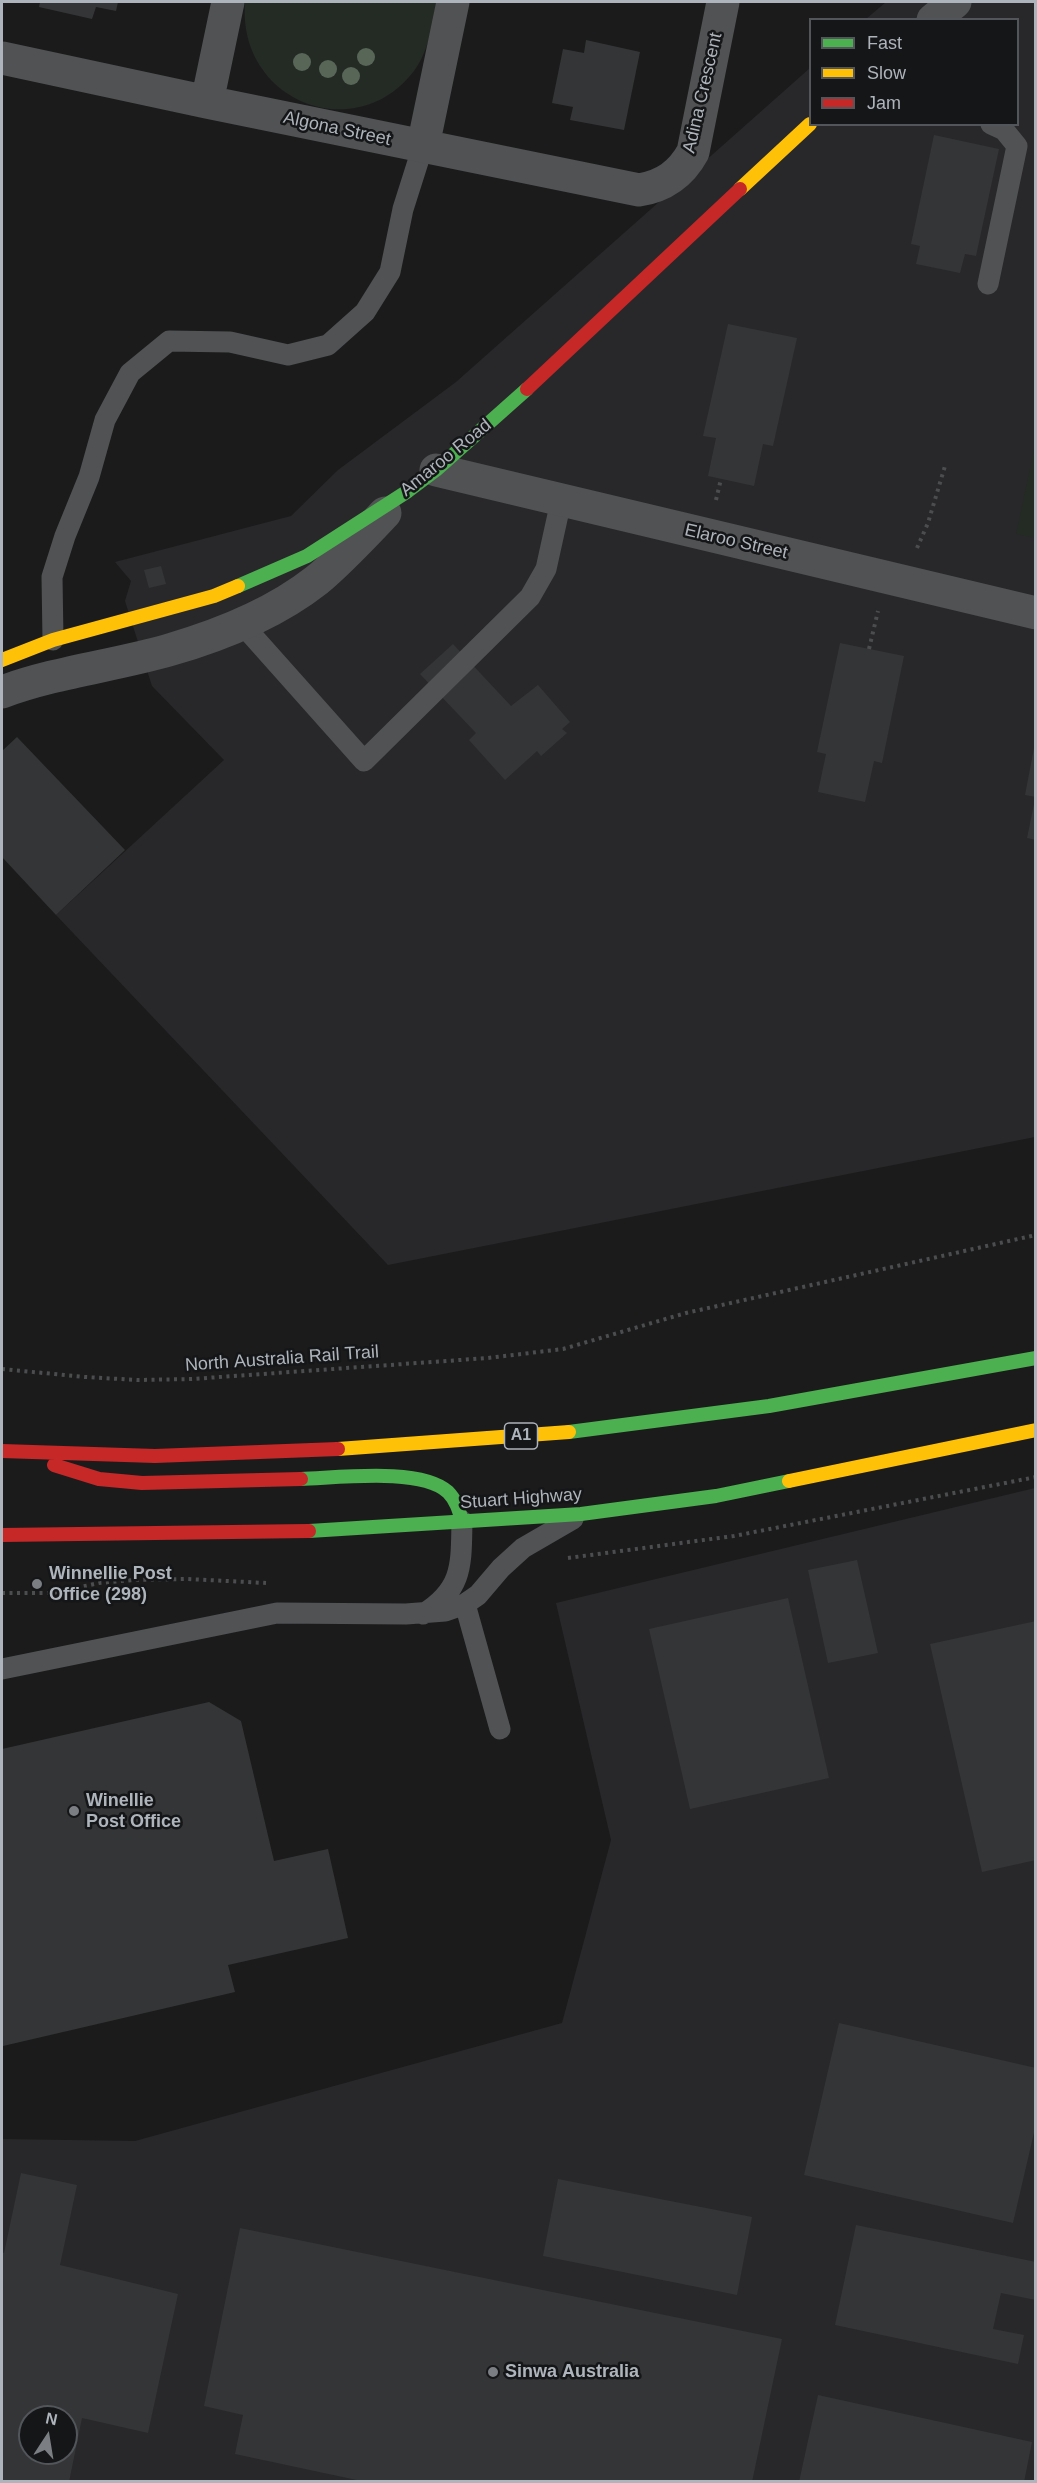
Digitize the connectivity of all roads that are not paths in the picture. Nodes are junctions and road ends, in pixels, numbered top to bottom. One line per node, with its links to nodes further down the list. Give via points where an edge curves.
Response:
1 (228, 2): 7 (street)
2 (453, 2): 10 (street)
3 (723, 2): 11 (street, Adina Crescent, via 696,140 687,162)
4 (955, 2): 5 (street)
5 (935, 18)
6 (2, 58): 7 (street, Algona Street)
7 (207, 102): 10 (street, Algona Street)
8 (809, 125): 13 (main road, Amaroo Road)
9 (995, 126): 12 (lane, via 1017,146)
10 (423, 146): 11 (street, Algona Street, via 626,188 652,188); 19 (lane, via 403,209 390,272 365,312 328,345 288,355 230,342 169,341 130,373 105,420 89,477 52,577)
11 (672, 178)
12 (988, 284)
13 (436, 470): 14 (main road, Amaroo Road); 15 (street, Elaroo Street)
14 (408, 491): 17 (street, via 317,580); 18 (main road, Amaroo Road, via 307,556 214,596)
15 (561, 501): 16 (street, Elaroo Street); 17 (lane, via 546,569 530,597 364,760)
16 (1035, 613)
17 (242, 624): 21 (street)
18 (94, 628): 19 (main road, Amaroo Road); 21 (street, via 110,634 114,641)
19 (53, 640): 20 (main road, Amaroo Road)
20 (2, 660)
21 (110, 664): 22 (street, via 57,674)
22 (2, 692)
23 (1035, 1358): 26 (main road, A1, via 732,1412 605,1428 319,1451 201,1456)
24 (1035, 1430): 27 (main road, Stuart Highway, via 717,1496)
25 (2, 1450): 26 (main road, A1)
26 (28, 1453): 28 (main road, via 58,1467 116,1482 416,1478 437,1485 452,1496)
27 (581, 1514): 28 (main road, Stuart Highway); 30 (lane, via 524,1548)
28 (462, 1521): 29 (main road, Stuart Highway, via 284,1532); 31 (lane, via 461,1569 434,1607)
29 (2, 1535)
30 (465, 1604): 31 (lane); 33 (lane)
31 (423, 1614): 32 (lane, via 277,1613)
32 (2, 1669)
33 (501, 1729)

